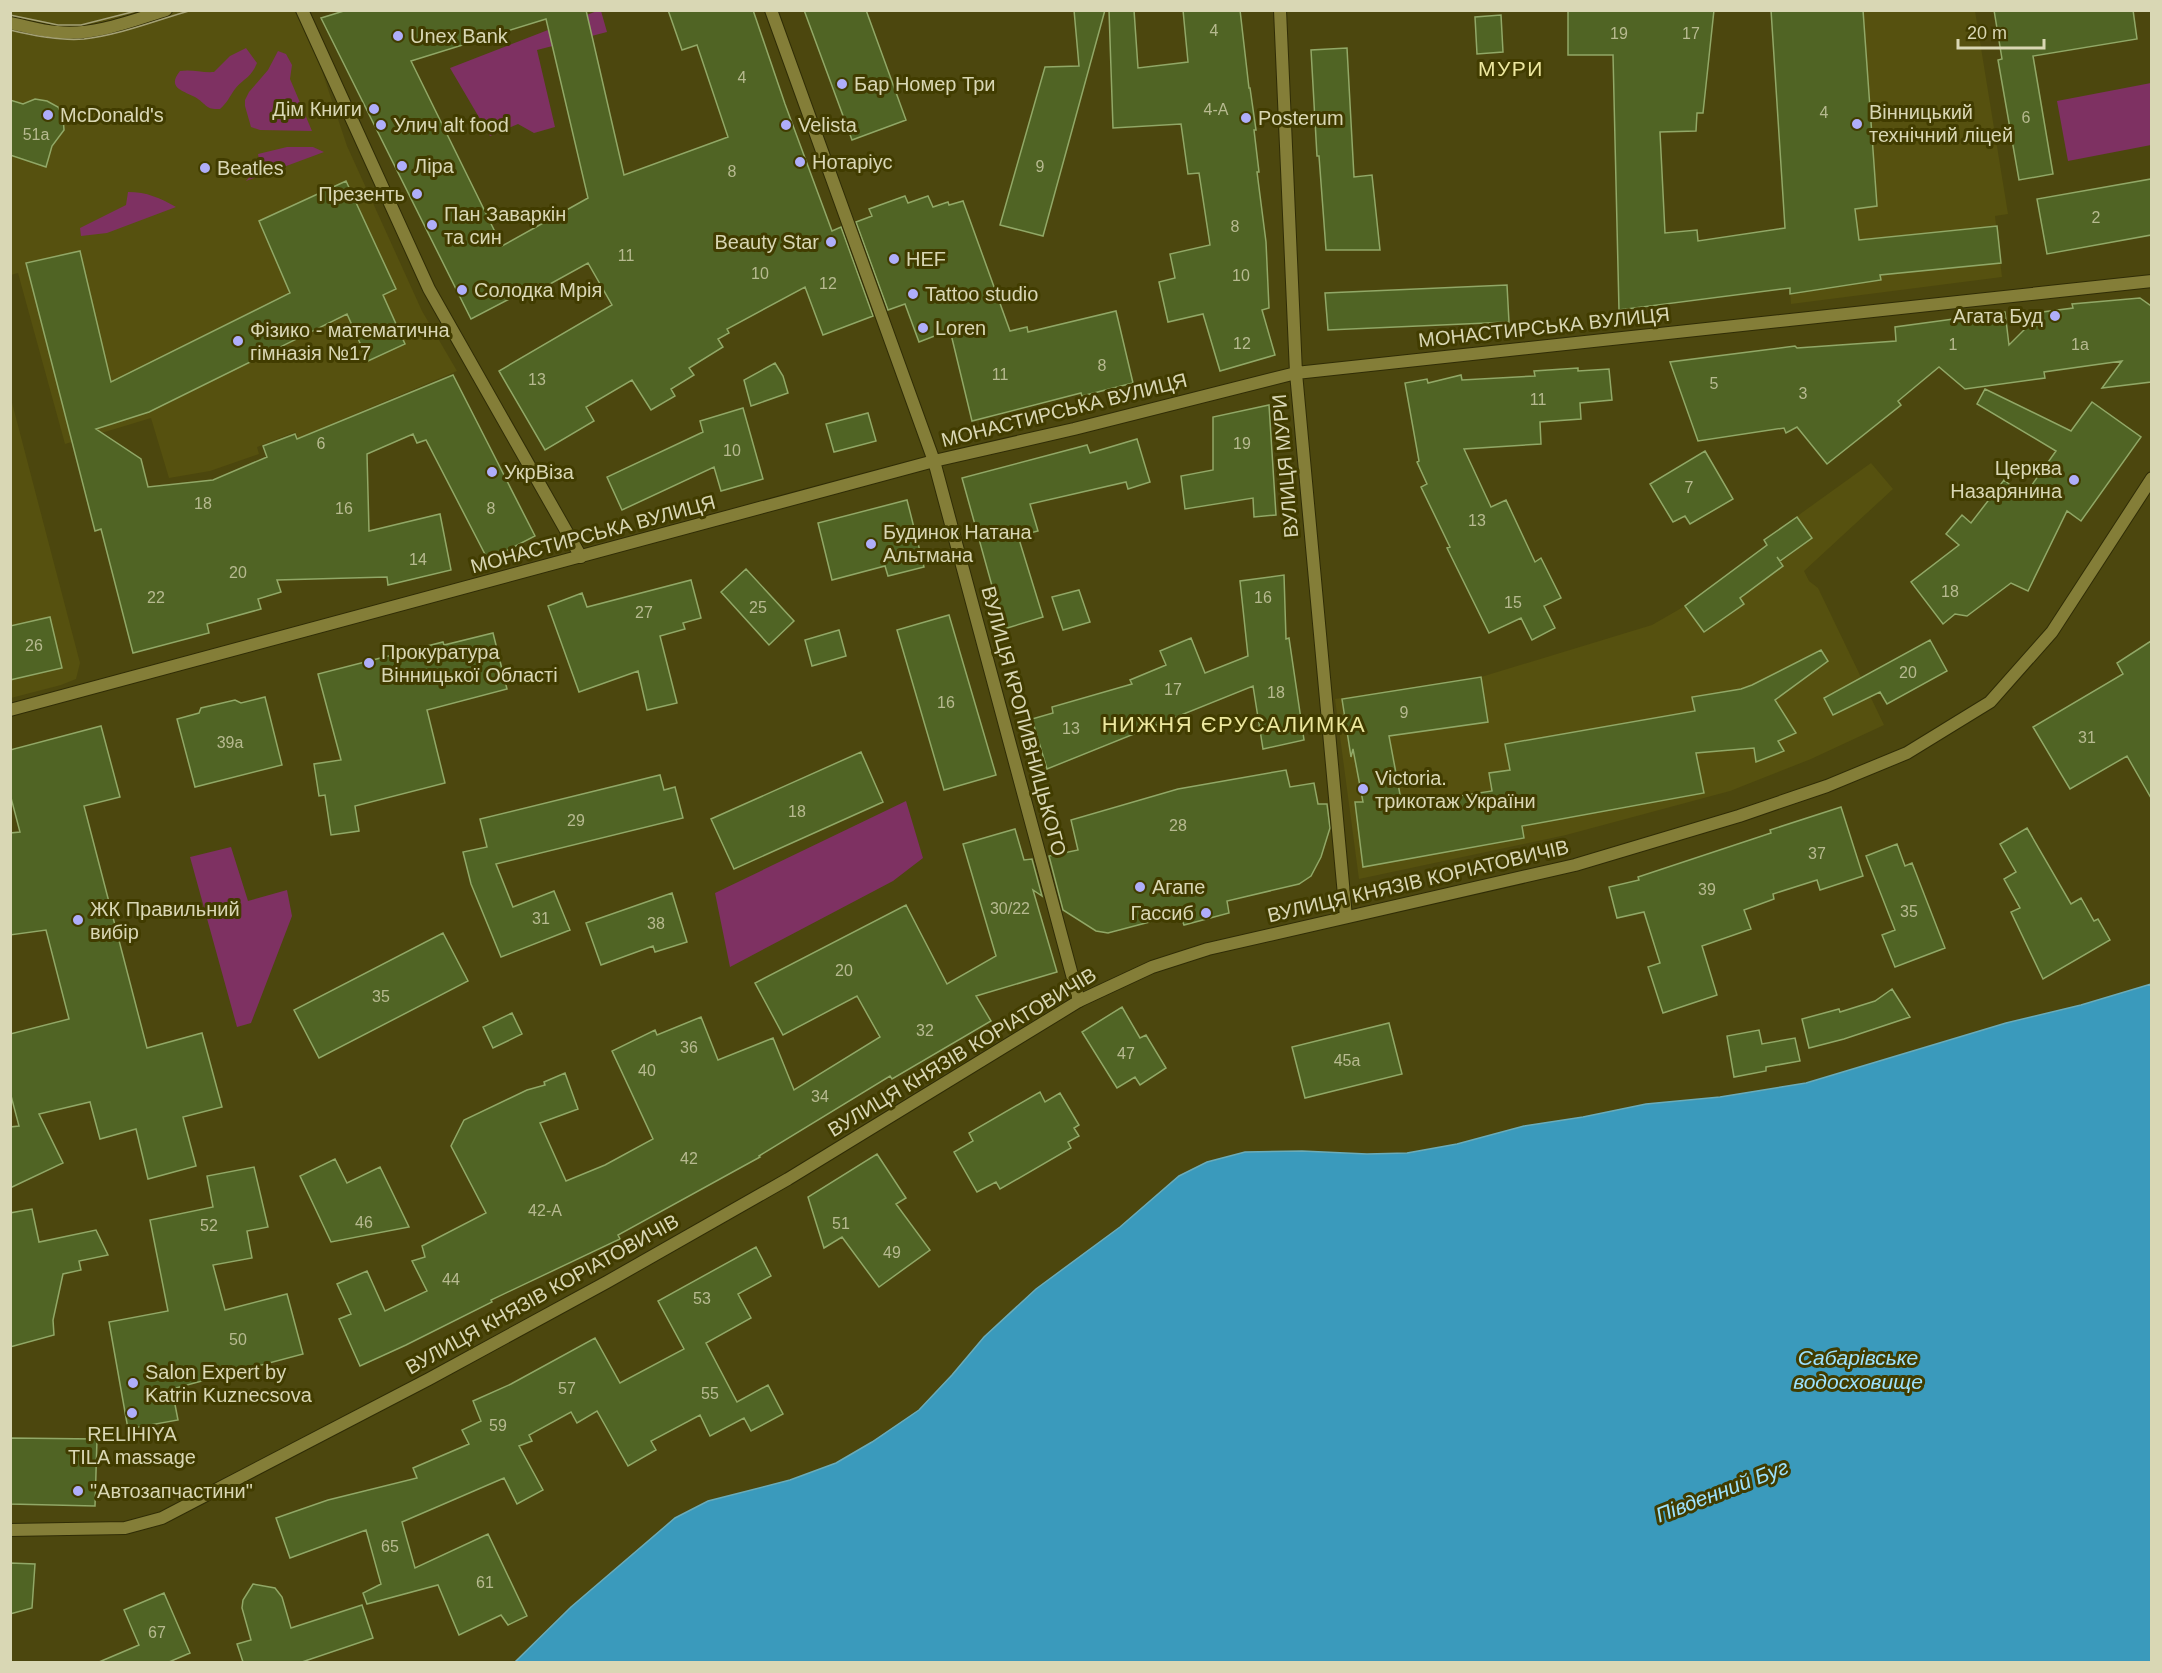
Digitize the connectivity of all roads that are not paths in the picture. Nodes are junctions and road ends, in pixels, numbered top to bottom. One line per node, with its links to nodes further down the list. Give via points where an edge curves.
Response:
1 (166, 10): 5 (street, via 82,32 57,32)
2 (302, 10): 10 (street, via 429,289)
3 (771, 10): 8 (street, ВУЛИЦЯ КРОПИВНИЦЬКОГО)
4 (1280, 10): 7 (street, ВУЛИЦЯ МУРИ)
5 (10, 23)
6 (2151, 281): 7 (street, МОНАСТИРСЬКА ВУЛИЦЯ)
7 (1296, 373): 8 (street, МОНАСТИРСЬКА ВУЛИЦЯ); 12 (street, ВУЛИЦЯ МУРИ)
8 (934, 461): 10 (street, МОНАСТИРСЬКА ВУЛИЦЯ); 13 (street, ВУЛИЦЯ КРОПИВНИЦЬКОГО)
9 (2151, 478): 12 (street, ВУЛИЦЯ КНЯЗІВ КОРІАТОВИЧІВ, via 2037,650 1990,702 1907,753 1739,816 1575,865)
10 (581, 557): 11 (street, МОНАСТИРСЬКА ВУЛИЦЯ)
11 (10, 710)
12 (1347, 917): 13 (street, ВУЛИЦЯ КНЯЗІВ КОРІАТОВИЧІВ, via 1208,949 1152,967)
13 (1079, 1001): 14 (street, ВУЛИЦЯ КНЯЗІВ КОРІАТОВИЧІВ, via 788,1179 607,1282 162,1518 125,1528)
14 (10, 1530)

